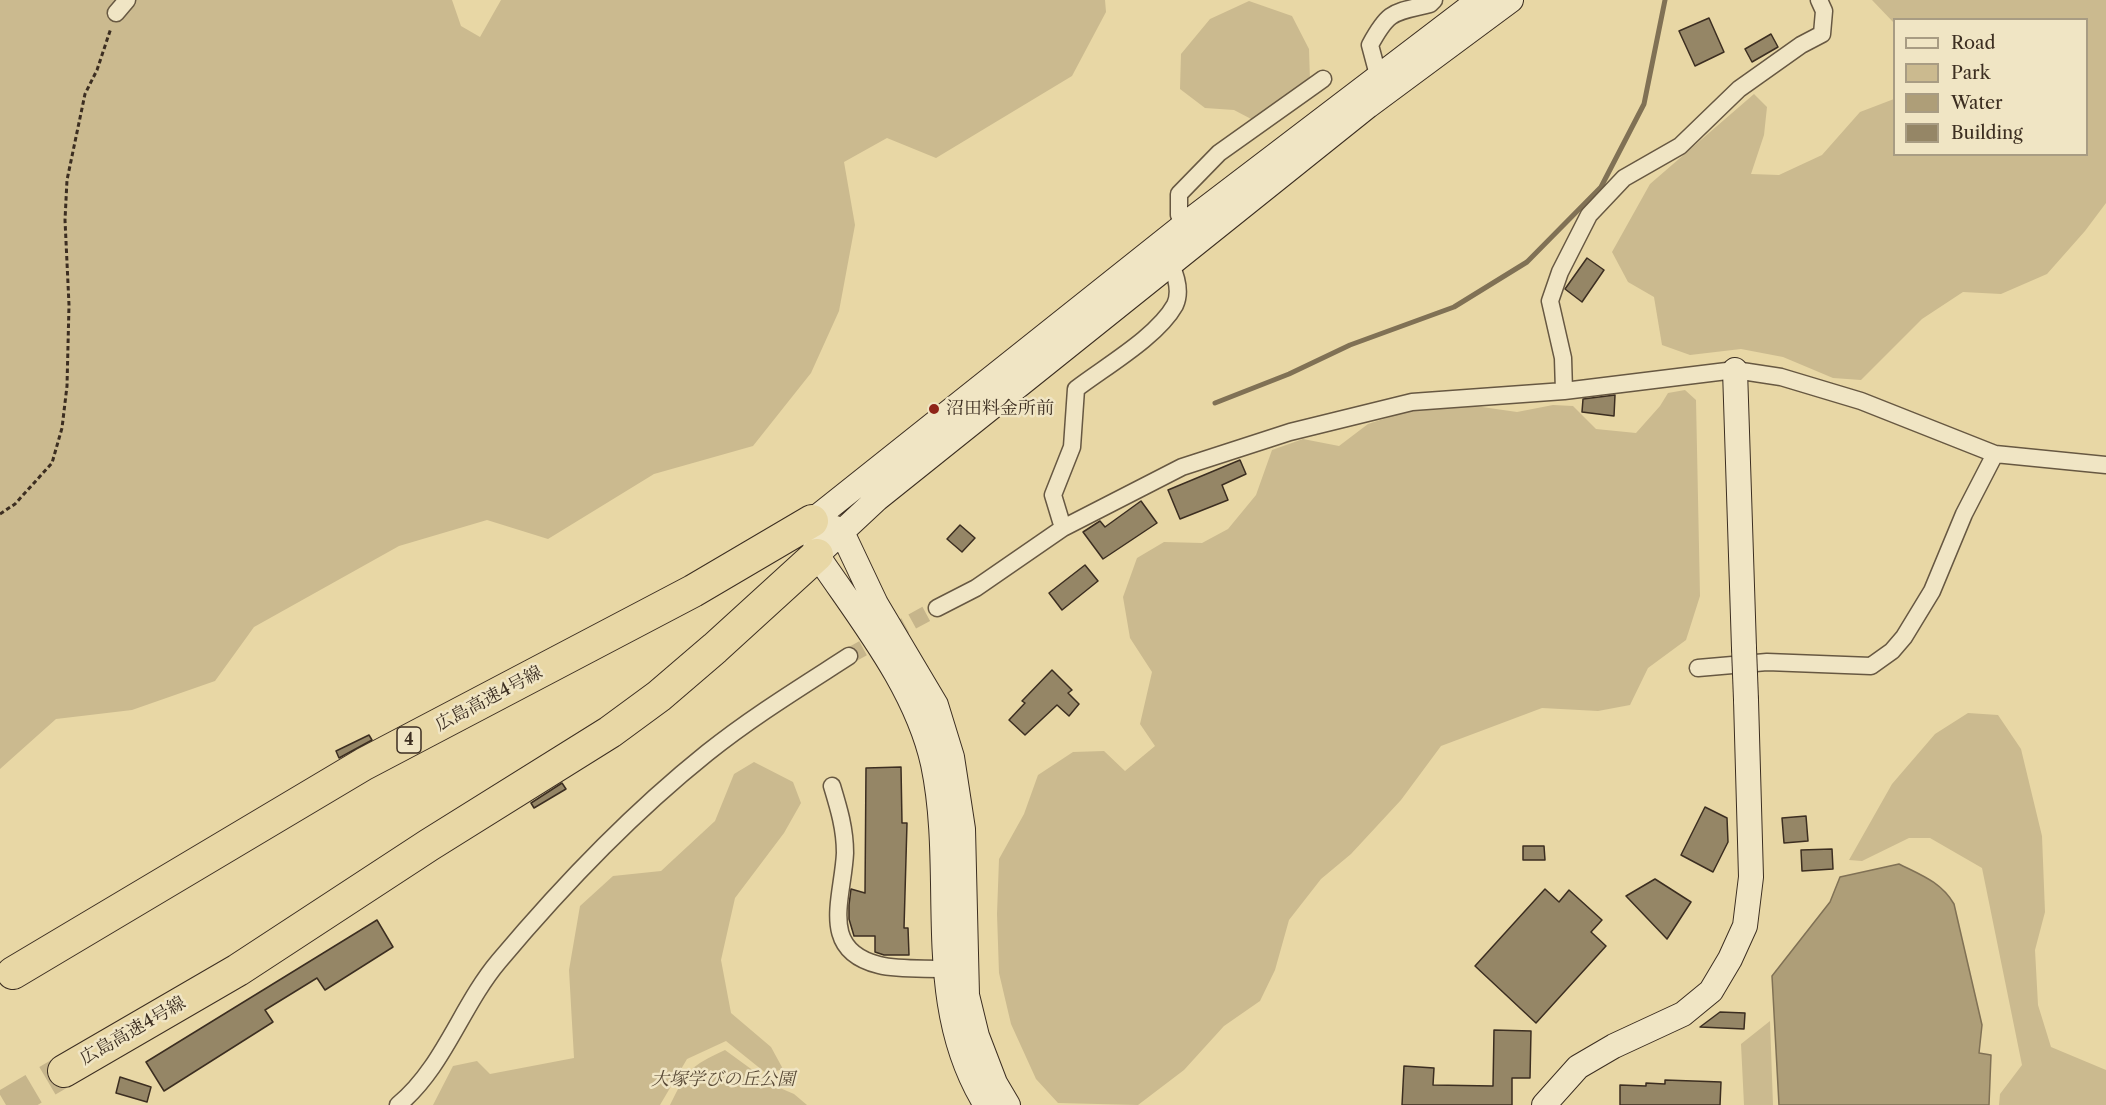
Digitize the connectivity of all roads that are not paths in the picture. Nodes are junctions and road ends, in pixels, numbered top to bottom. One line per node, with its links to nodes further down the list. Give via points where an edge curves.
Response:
1 (1434, 0): 5 (street, via 1394,12 1382,23 1370,45)
2 (1479, 0): 5 (street)
3 (1511, 0): 8 (street, via 1368,106)
4 (1819, 0): 10 (street, via 1824,11 1822,34 1739,89 1680,146 1624,178 1589,215 1550,301 1563,358)
5 (1378, 75): 7 (street)
6 (1323, 79): 7 (street, via 1219,153 1179,194 1179,215)
7 (1184, 225): 13 (street)
8 (1171, 265): 13 (street); 14 (street, via 1178,279 1176,303 1159,326 1076,389 1072,447 1053,495)
9 (1735, 370): 10 (street); 11 (street, via 1781,377 1861,401); 26 (street, bridge, via 1751,877 1745,926 1711,991 1683,1014 1578,1067)
10 (1564, 391): 14 (street, via 1412,402 1290,432 1182,466)
11 (1995, 454): 12 (street); 18 (street, via 1964,514 1932,591 1892,651 1871,666 1767,662)
12 (2106, 465)
13 (827, 526): 15 (street); 21 (highway, 広島高速4号線 / 4, via 693,591 364,764); 25 (street, via 936,705 952,757 963,829 967,995 991,1074)
14 (1063, 528): 16 (street, via 976,588)
15 (817, 555): 20 (street, via 917,714 933,763 943,831); 22 (highway, 広島高速4号線, via 716,648 610,732 238,970)
16 (937, 608)
17 (849, 656): 23 (street, via 707,753 626,824 481,982 433,1067)
18 (1698, 668)
19 (832, 786): 20 (street, via 843,822 845,854 837,917 840,934 852,953 879,965)
20 (944, 969): 24 (street, via 958,1042)
21 (13, 973)
22 (64, 1071)
23 (398, 1105)
24 (986, 1105)
25 (1008, 1105)
26 (1544, 1105)

